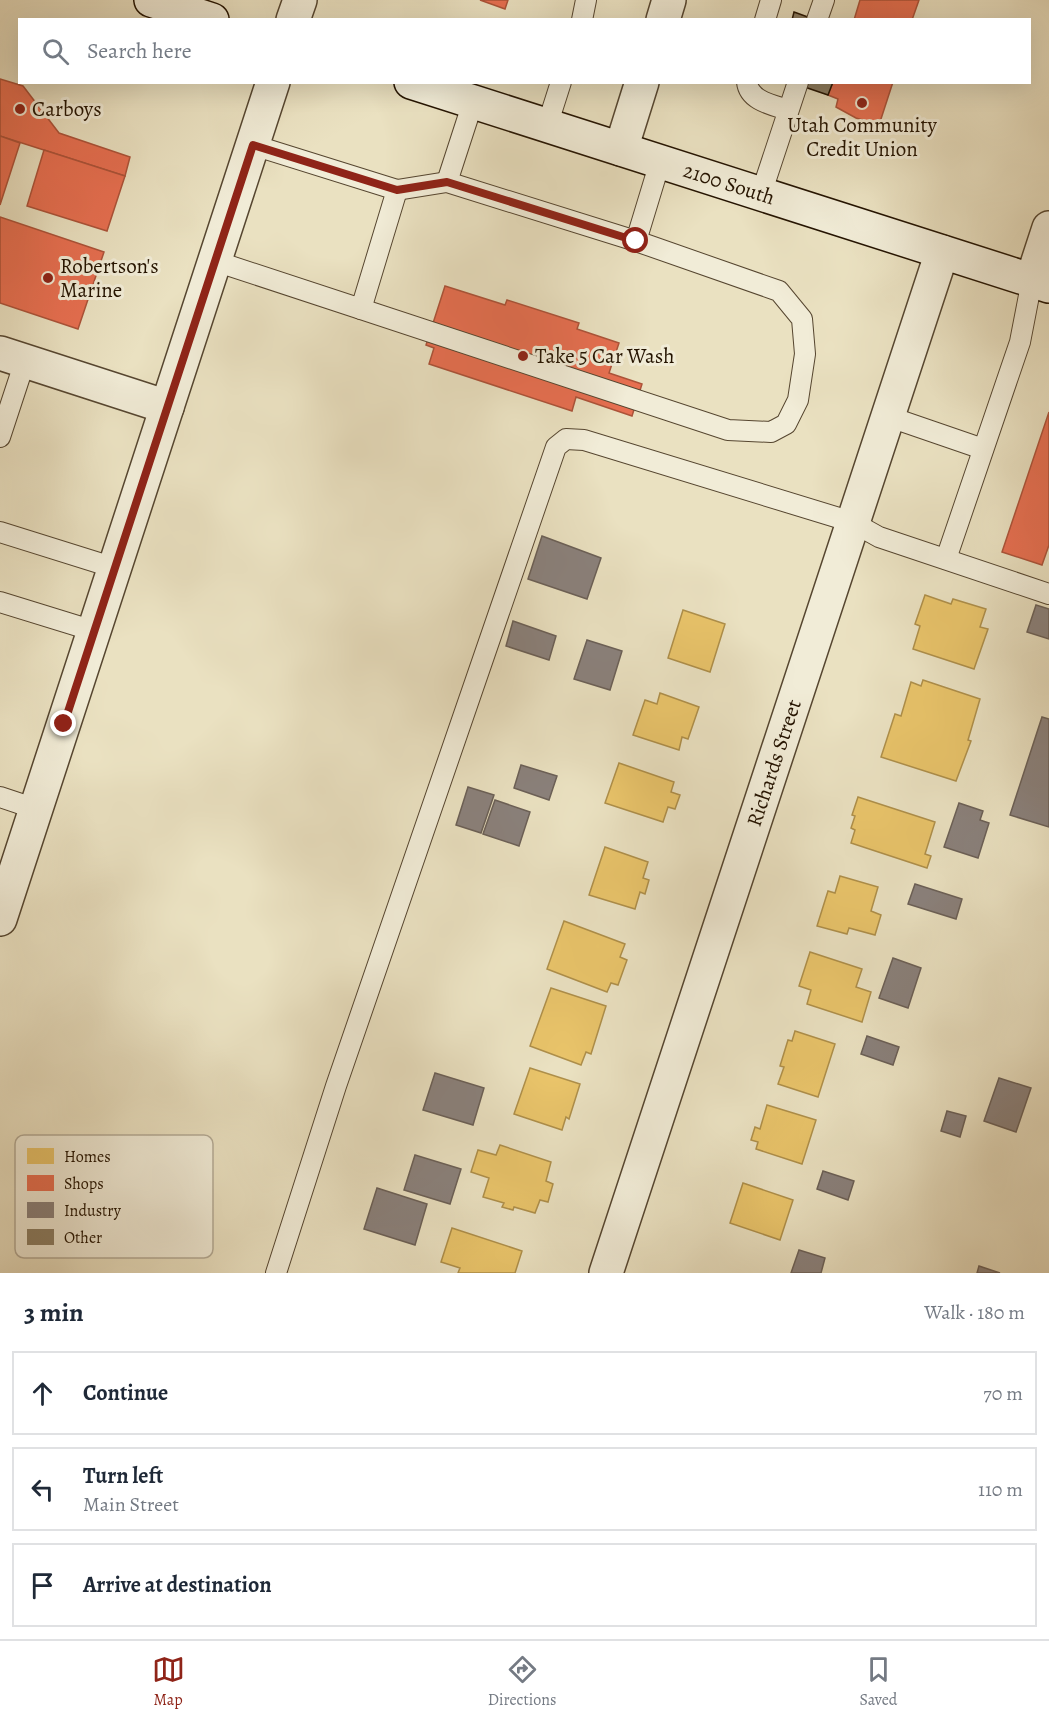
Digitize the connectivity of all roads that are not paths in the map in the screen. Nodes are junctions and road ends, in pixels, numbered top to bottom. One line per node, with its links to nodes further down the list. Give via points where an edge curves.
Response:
1 (152, 0): 7 (street)
2 (300, 0): 8 (street)
3 (586, 0): 9 (lane)
4 (669, 0): 10 (street)
5 (771, 0): 11 (lane)
6 (824, 0): 12 (lane)
7 (206, 18)
8 (294, 18)
9 (582, 18)
10 (664, 18)
11 (766, 18)
12 (819, 18)
13 (272, 84): 22 (street)
14 (417, 84): 19 (street, 2100 South)
15 (560, 84): 21 (lane)
16 (641, 84): 23 (street)
17 (747, 84): 20 (lane, via 760,101)
18 (797, 84): 20 (lane)
19 (473, 102): 21 (street, 2100 South); 25 (lane)
20 (788, 110): 27 (lane)
21 (547, 126): 23 (street, 2100 South)
22 (253, 145): 26 (lane); 31 (street)
23 (621, 149): 24 (street, 2100 South)
24 (660, 162): 27 (street, 2100 South); 29 (lane)
25 (447, 182): 26 (lane); 29 (lane)
26 (397, 190): 33 (lane)
27 (760, 194): 30 (street, 2100 South)
28 (1049, 228): 32 (street)
29 (636, 241): 33 (lane, via 779,291 785,298 802,319 805,354 798,400 786,424 771,432 728,430)
30 (942, 252): 32 (street, 2100 South); 36 (street, Richards Street)
31 (215, 261): 33 (lane); 35 (street)
32 (1041, 283): 38 (lane)
33 (361, 309)
34 (13, 357): 35 (street); 37 (lane)
35 (167, 407): 42 (street)
36 (887, 416): 38 (lane); 39 (street, Richards Street)
37 (0, 437)
38 (983, 449): 41 (lane)
39 (852, 522): 41 (lane, via 879,537); 49 (lane, via 584,440 566,439 556,447 336,1086); 50 (street, Richards Street)
40 (0, 532): 42 (lane)
41 (946, 560): 43 (lane)
42 (115, 568): 45 (street)
43 (1049, 594)
44 (0, 602): 45 (lane)
45 (94, 631): 47 (street)
46 (0, 797): 47 (lane)
47 (36, 809): 48 (street)
48 (0, 919)
49 (276, 1273)
50 (606, 1273)

